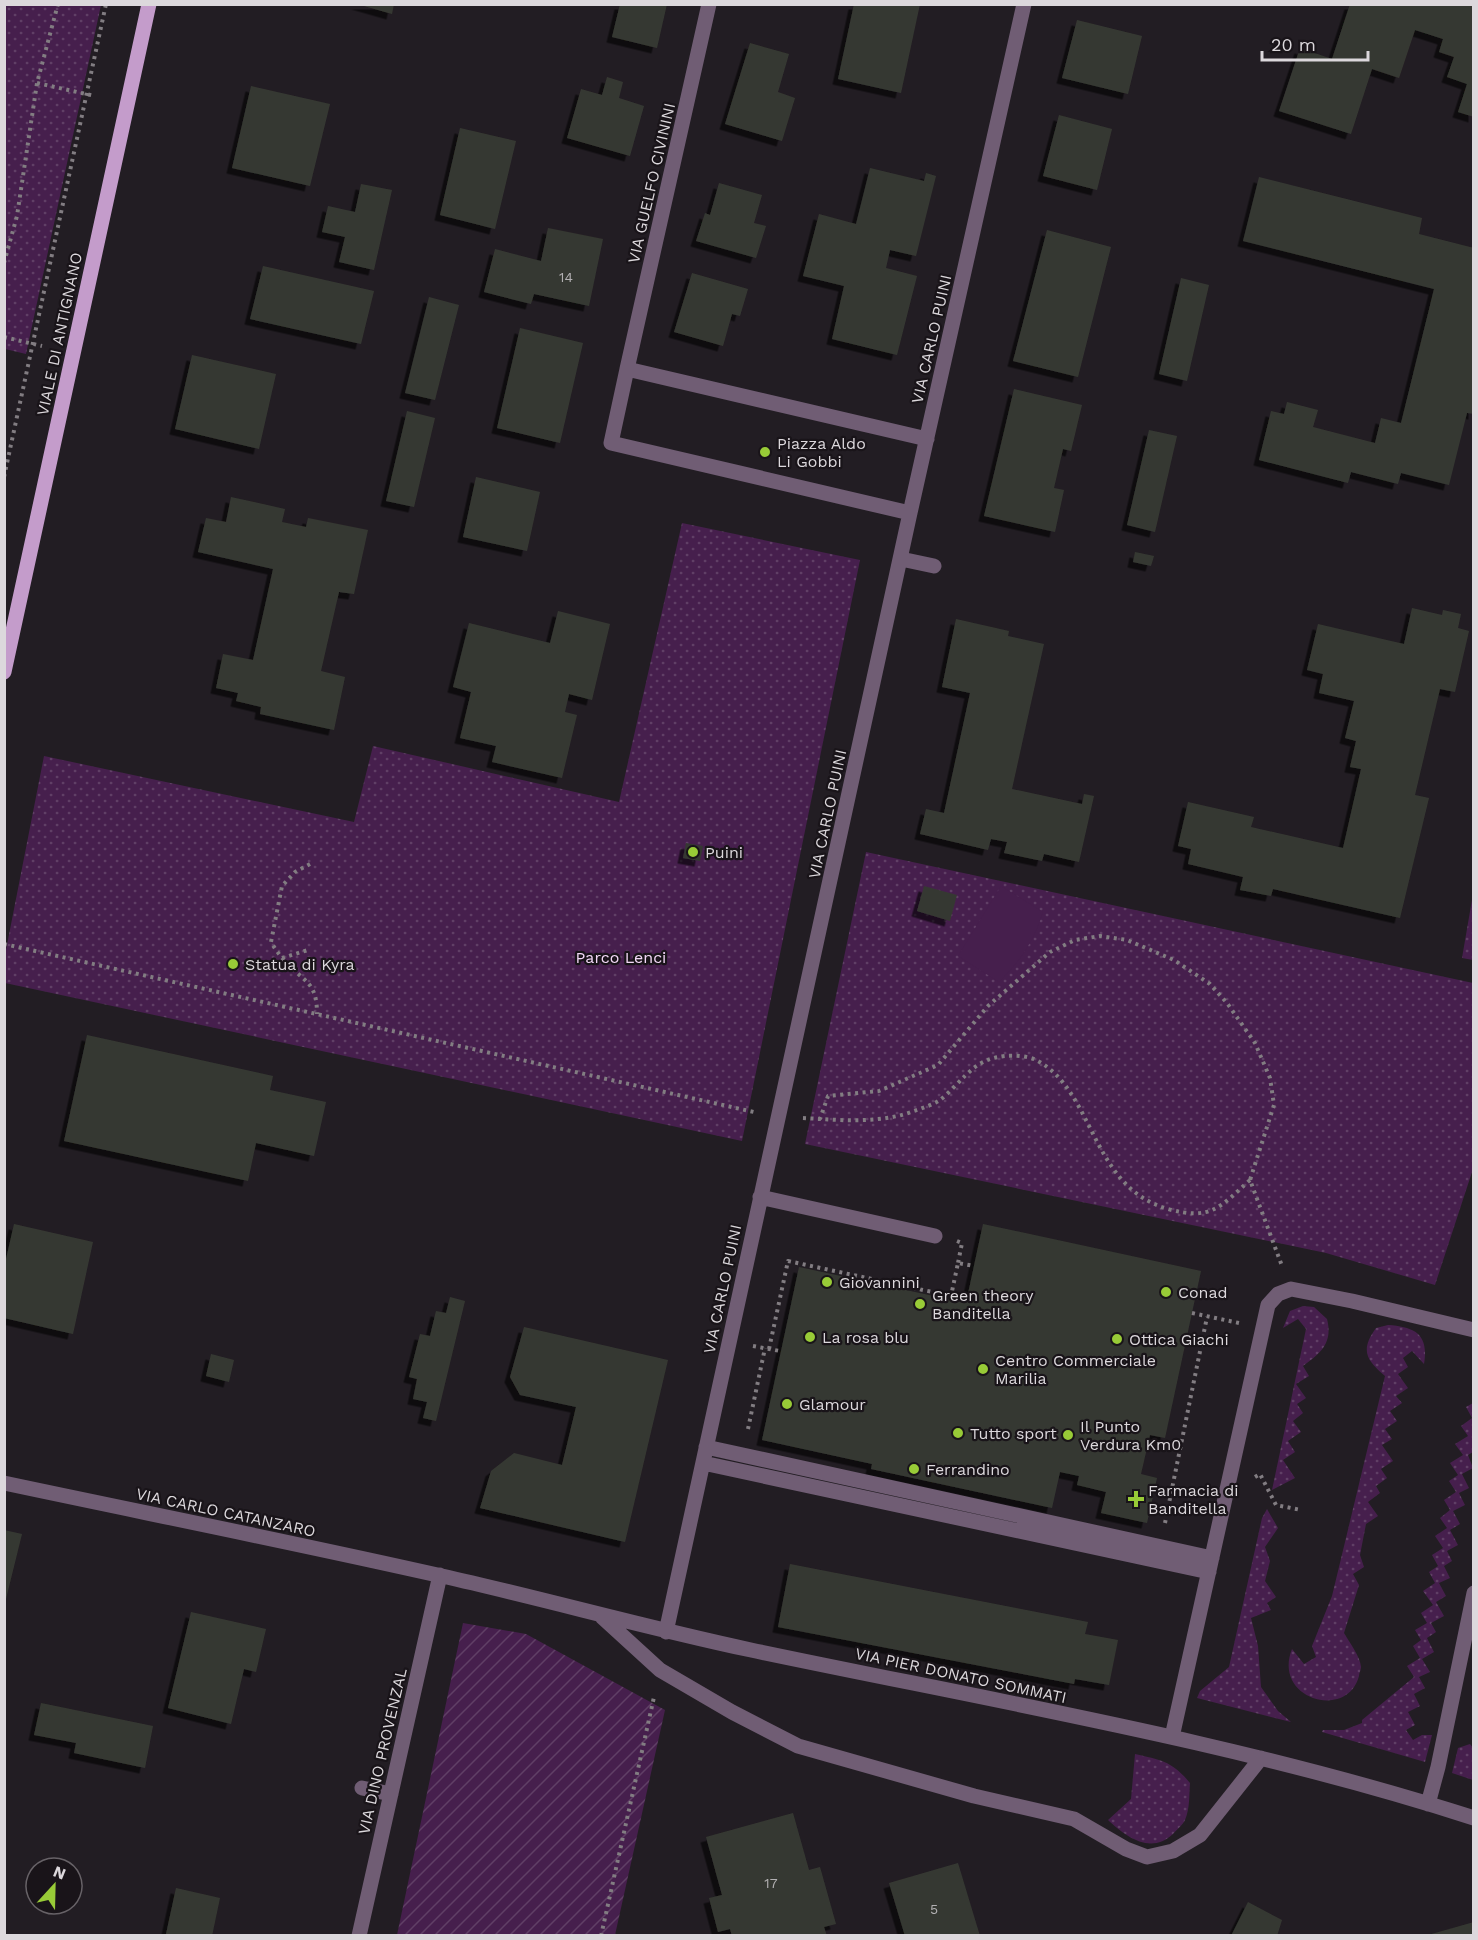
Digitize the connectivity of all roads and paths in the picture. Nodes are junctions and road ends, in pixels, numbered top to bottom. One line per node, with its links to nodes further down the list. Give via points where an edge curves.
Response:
1 (58, 4): 6 (path)
2 (106, 4): 7 (path)
3 (149, 4): 19 (main road, VIALE DI ANTIGNANO)
4 (709, 4): 13 (street, VIA GUELFO CIVININI)
5 (1024, 4): 14 (street, VIA CARLO PUINI)
6 (38, 83): 7 (path); 9 (path, via 17,216)
7 (86, 94): 8 (path); 11 (path)
8 (95, 96)
9 (5, 260)
10 (4, 337): 11 (path)
11 (34, 344): 12 (path); 15 (path)
12 (42, 346)
13 (627, 369): 14 (street); 16 (street, via 610,443)
14 (927, 439): 16 (street, VIA CARLO PUINI)
15 (4, 477)
16 (910, 513): 17 (street, VIA CARLO PUINI)
17 (901, 560): 18 (street); 27 (street, VIA CARLO PUINI)
18 (934, 566)
19 (4, 672)
20 (310, 864): 23 (path, via 282,886 271,942)
21 (4, 944): 24 (path)
22 (308, 950): 23 (path)
23 (282, 958): 24 (path, via 311,985 317,999)
24 (317, 1014): 25 (path)
25 (731, 1107)
26 (1250, 1180): 26 (path, via 1274,1105 1270,1078 1255,1043 1210,984 1184,965 1127,940 1109,937 1075,940 1050,952 988,1006 938,1065 879,1091 828,1096 820,1119 861,1122 912,1112 941,1100 976,1065 989,1058 1012,1055 1034,1059 1053,1071 1125,1185 1156,1206 1203,1214 1220,1208); 30 (path)
27 (760, 1197): 28 (street); 36 (street, VIA CARLO PUINI)
28 (935, 1236)
29 (974, 1266): 35 (path, via 958,1263 951,1296 788,1261)
30 (1291, 1289): 33 (street, via 1278,1294 1268,1305); 34 (street)
31 (1192, 1313): 32 (path)
32 (1207, 1317): 33 (path); 41 (path)
33 (1263, 1329): 42 (street)
34 (1473, 1330)
35 (747, 1435)
36 (706, 1447): 37 (street, VIA CARLO PUINI); 42 (street)
37 (703, 1463): 42 (street); 46 (street, VIA CARLO PUINI)
38 (1260, 1474): 40 (path, via 1276,1505)
39 (4, 1483): 43 (street, VIA CARLO CATANZARO)
40 (1301, 1510)
41 (1162, 1533)
42 (1211, 1565): 48 (street)
43 (440, 1575): 45 (street, VIA PIER DONATO SOMMATI); 51 (street, VIA DINO PROVENZAL)
44 (1473, 1593): 52 (street)
45 (599, 1615): 46 (street, VIA PIER DONATO SOMMATI); 47 (street)
46 (666, 1632): 48 (street, VIA PIER DONATO SOMMATI)
47 (660, 1670): 49 (street, via 798,1746 974,1796 1074,1819 1125,1849 1147,1857 1173,1851 1200,1835); 55 (path)
48 (1172, 1737): 49 (street, VIA PIER DONATO SOMMATI)
49 (1261, 1758): 52 (street, VIA PIER DONATO SOMMATI)
50 (362, 1788): 51 (street)
51 (391, 1794): 54 (street, VIA DINO PROVENZAL)
52 (1428, 1803): 53 (street, VIA PIER DONATO SOMMATI)
53 (1473, 1818)
54 (359, 1935)
55 (601, 1935)

